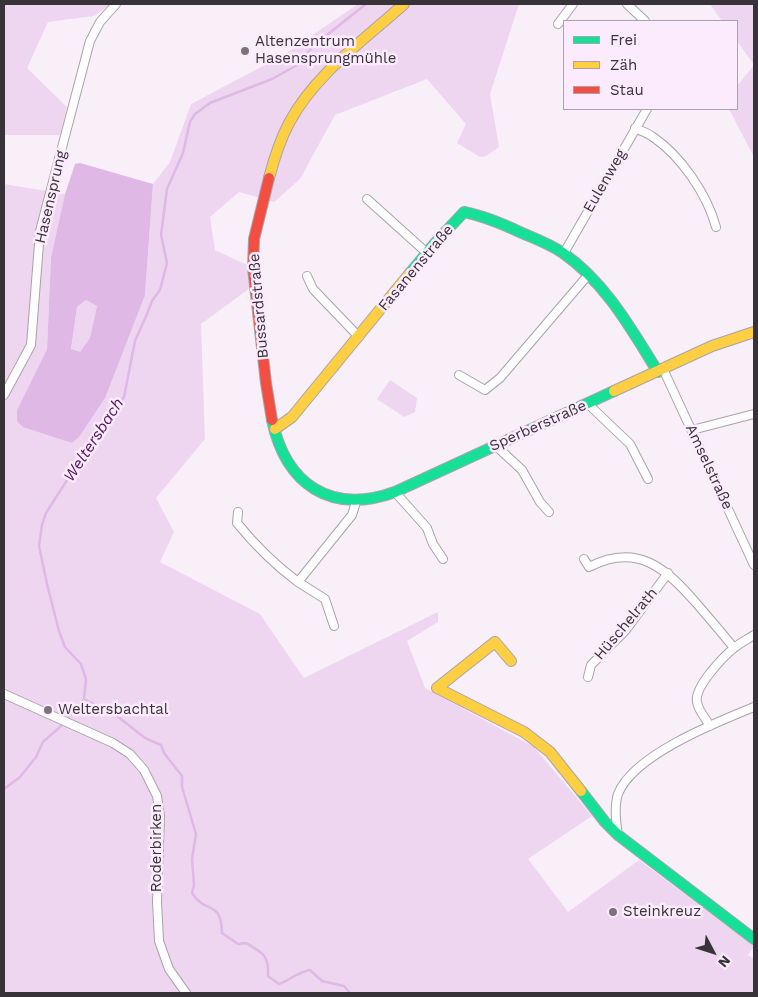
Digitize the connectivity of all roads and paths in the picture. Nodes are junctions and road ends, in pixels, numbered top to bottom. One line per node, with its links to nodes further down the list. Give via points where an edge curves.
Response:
1 (116, 4): 19 (street, Hasensprung, via 100,22 90,41 40,231 30,345)
2 (404, 4): 22 (street, Bussardstraße, via 330,70 305,97 289,124 264,194 254,242 255,289)
3 (573, 4): 6 (street)
4 (627, 4): 5 (street)
5 (644, 20)
6 (558, 24)
7 (646, 110): 8 (street, Eulenweg)
8 (635, 128): 10 (street, via 652,136 673,154 711,209); 12 (street, Eulenweg)
9 (367, 200): 11 (street)
10 (716, 227)
11 (427, 253): 12 (street, Fasanenstraße, via 464,212 499,222); 16 (street, Fasanenstraße)
12 (564, 253): 13 (street, Fasanenstraße)
13 (590, 274): 17 (street, Fasanenstraße, via 616,305); 18 (street, via 500,378 485,390)
14 (307, 276): 16 (street, via 313,289)
15 (754, 332): 17 (street, Sperberstraße, via 712,346)
16 (359, 337): 22 (street, Fasanenstraße, via 292,417)
17 (660, 371): 20 (street, Sperberstraße); 23 (street, Amselstraße)
18 (459, 375)
19 (4, 395)
20 (588, 404): 24 (street, Sperberstraße); 25 (street, via 630,444)
21 (754, 414): 23 (street)
22 (274, 429): 27 (street, Bussardstraße, via 288,463)
23 (692, 430): 33 (street, Amselstraße)
24 (496, 445): 26 (street, Sperberstraße); 30 (street, via 522,470)
25 (648, 479)
26 (395, 492): 28 (street, Sperberstraße); 31 (street, via 427,528)
27 (320, 493): 28 (street, Sperberstraße)
28 (356, 502): 35 (street, via 352,515)
29 (238, 512): 35 (street, via 237,523 243,531 273,563)
30 (549, 512)
31 (443, 559)
32 (584, 559): 34 (street, Hüschelrath, via 589,567 612,557 625,556 656,564)
33 (754, 565)
34 (668, 573): 38 (street, Hüschelrath); 40 (street, Hüschelrath, via 625,631 591,665)
35 (298, 582): 36 (street, via 325,599)
36 (334, 626)
37 (754, 635): 38 (street)
38 (734, 648): 43 (street, via 696,694 696,703)
39 (511, 661): 44 (street, via 495,642 437,688 524,732 550,752)
40 (588, 677)
41 (4, 694): 46 (street, Roderbirken, via 113,743 130,754 144,770 157,796 160,816 156,902 159,941 169,969)
42 (754, 707): 43 (street)
43 (710, 726): 44 (street, via 659,752 634,772 617,796)
44 (618, 835): 45 (street)
45 (754, 939)
46 (186, 993)

